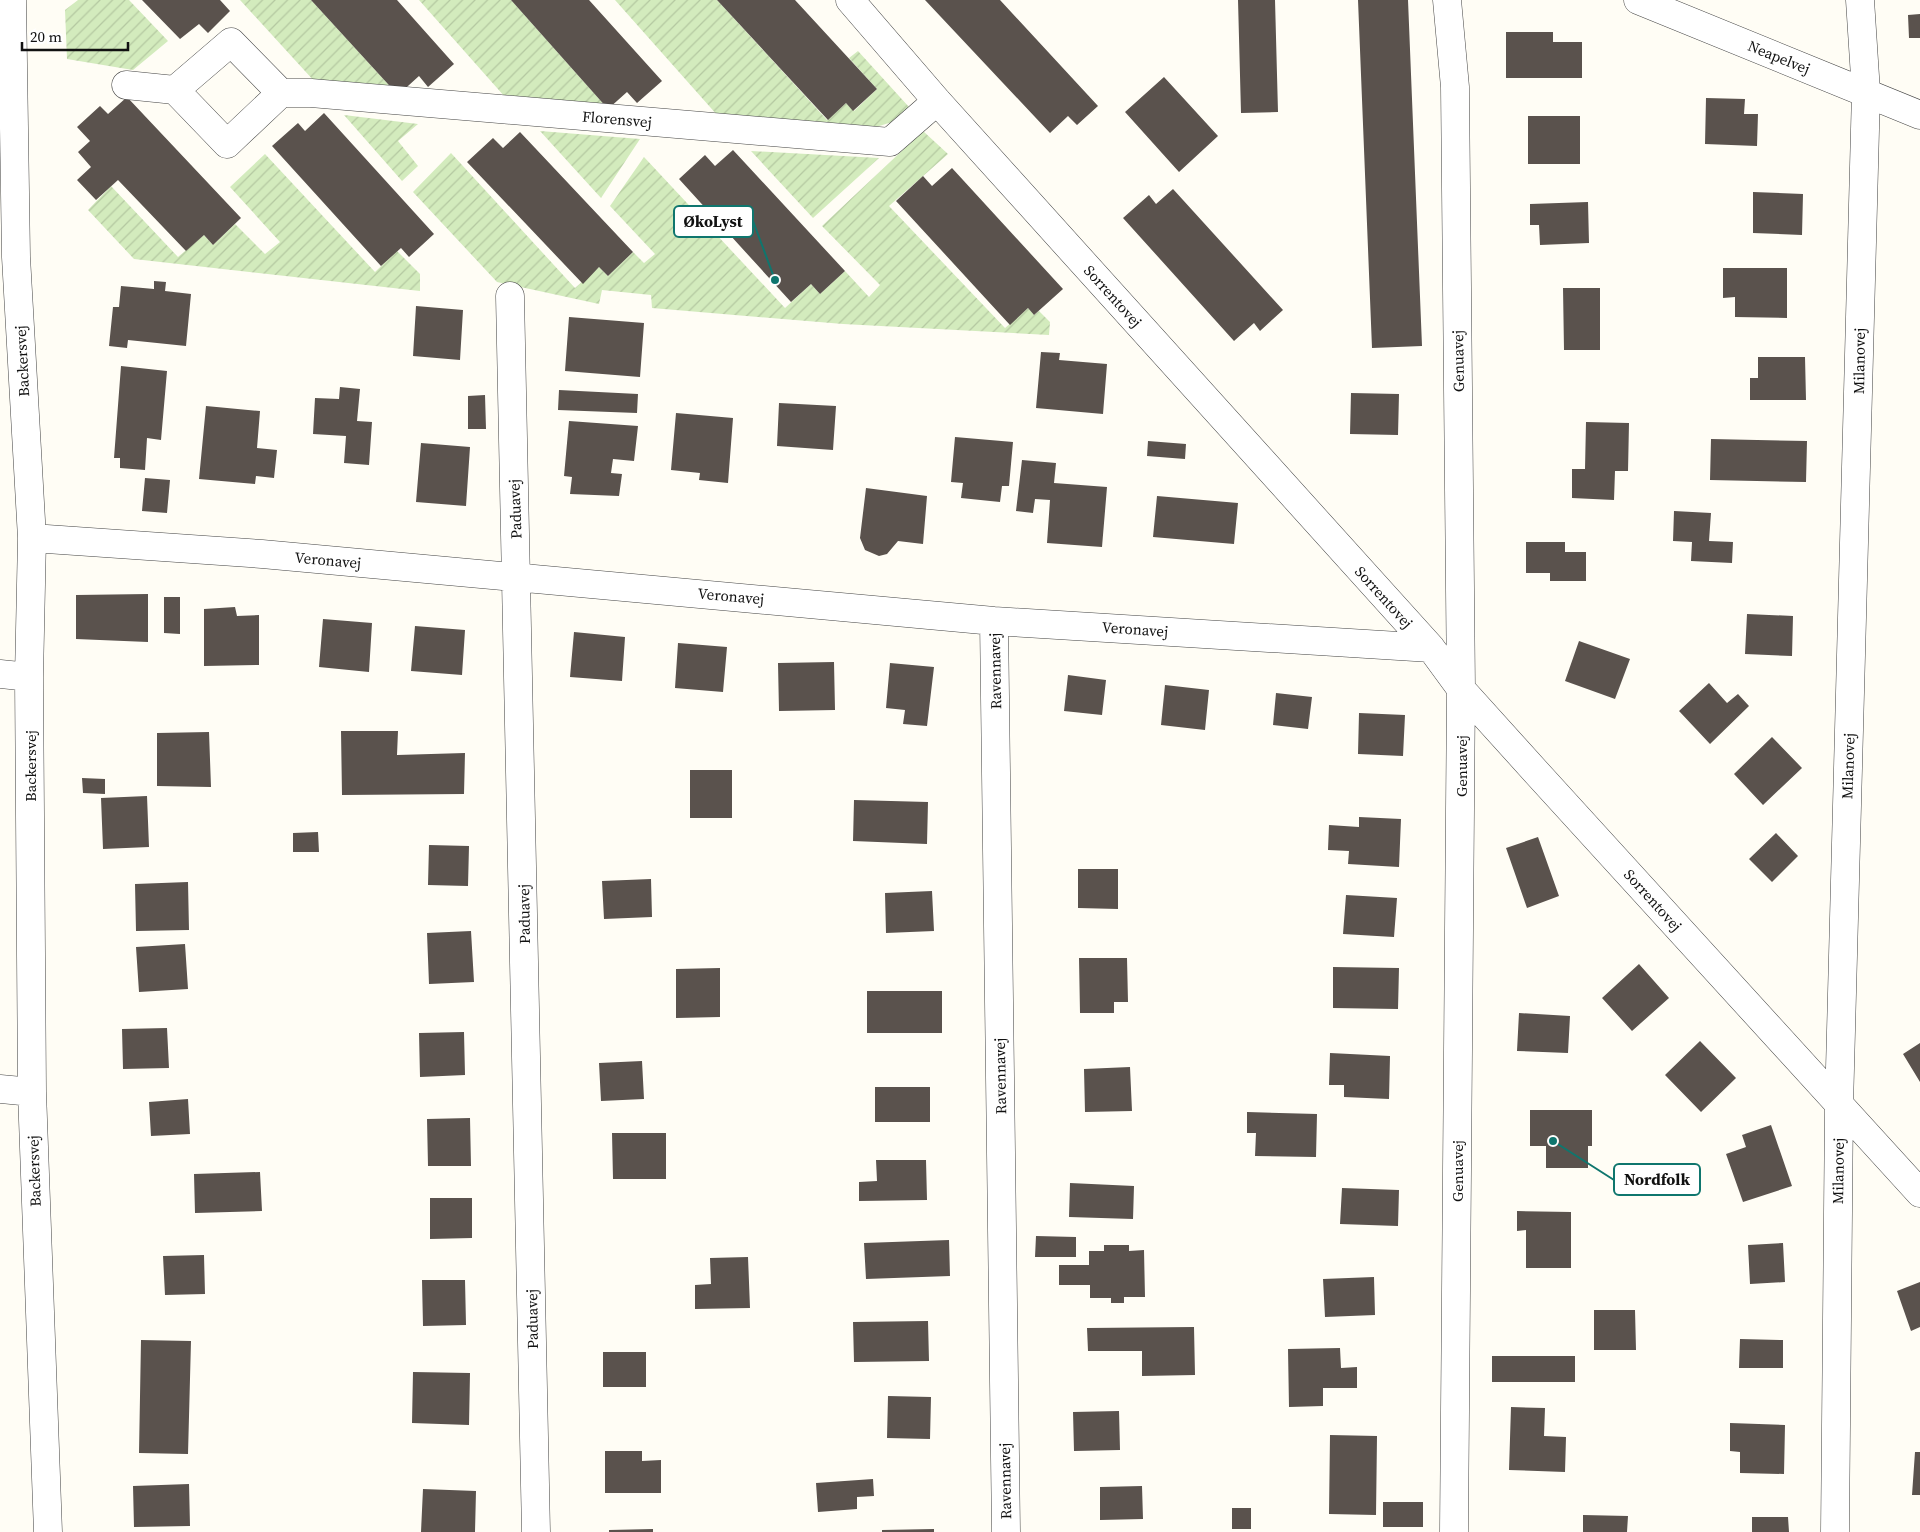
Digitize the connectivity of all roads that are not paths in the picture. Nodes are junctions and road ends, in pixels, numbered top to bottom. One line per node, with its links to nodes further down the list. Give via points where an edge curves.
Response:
1 (12, 0): 13 (street, Backersvej, via 16,257)
2 (850, 0): 10 (street, Sorrentovej)
3 (1447, 0): 19 (street, Genuavej, via 1455,87)
4 (1638, 0): 8 (street, Neapelvej)
5 (1860, 0): 8 (street, Milanovej)
6 (126, 85): 7 (street)
7 (175, 90): 9 (street, via 231,42); 9 (street, via 227,144)
8 (1866, 92): 11 (street, Neapelvej); 22 (street, Milanovej)
9 (281, 93): 10 (street, Florensvej, via 890,142)
10 (937, 101): 16 (street, Sorrentovej)
11 (1920, 115)
12 (510, 296): 14 (street, Paduavej)
13 (32, 538): 14 (street, Veronavej); 18 (street, Backersvej)
14 (518, 576): 15 (street, Veronavej); 25 (street, Paduavej)
15 (994, 620): 16 (street, Veronavej); 26 (street, Ravennavej)
16 (1431, 648): 19 (street, Sorrentovej)
17 (0, 674): 18 (street)
18 (29, 677): 21 (street, Backersvej)
19 (1461, 689): 22 (street, Sorrentovej); 27 (street, Genuavej)
20 (0, 1089): 21 (street)
21 (32, 1092): 24 (street, Backersvej)
22 (1839, 1106): 23 (street, Sorrentovej); 28 (street, Milanovej)
23 (1920, 1192)
24 (48, 1532)
25 (536, 1532)
26 (1006, 1532)
27 (1454, 1532)
28 (1835, 1532)

